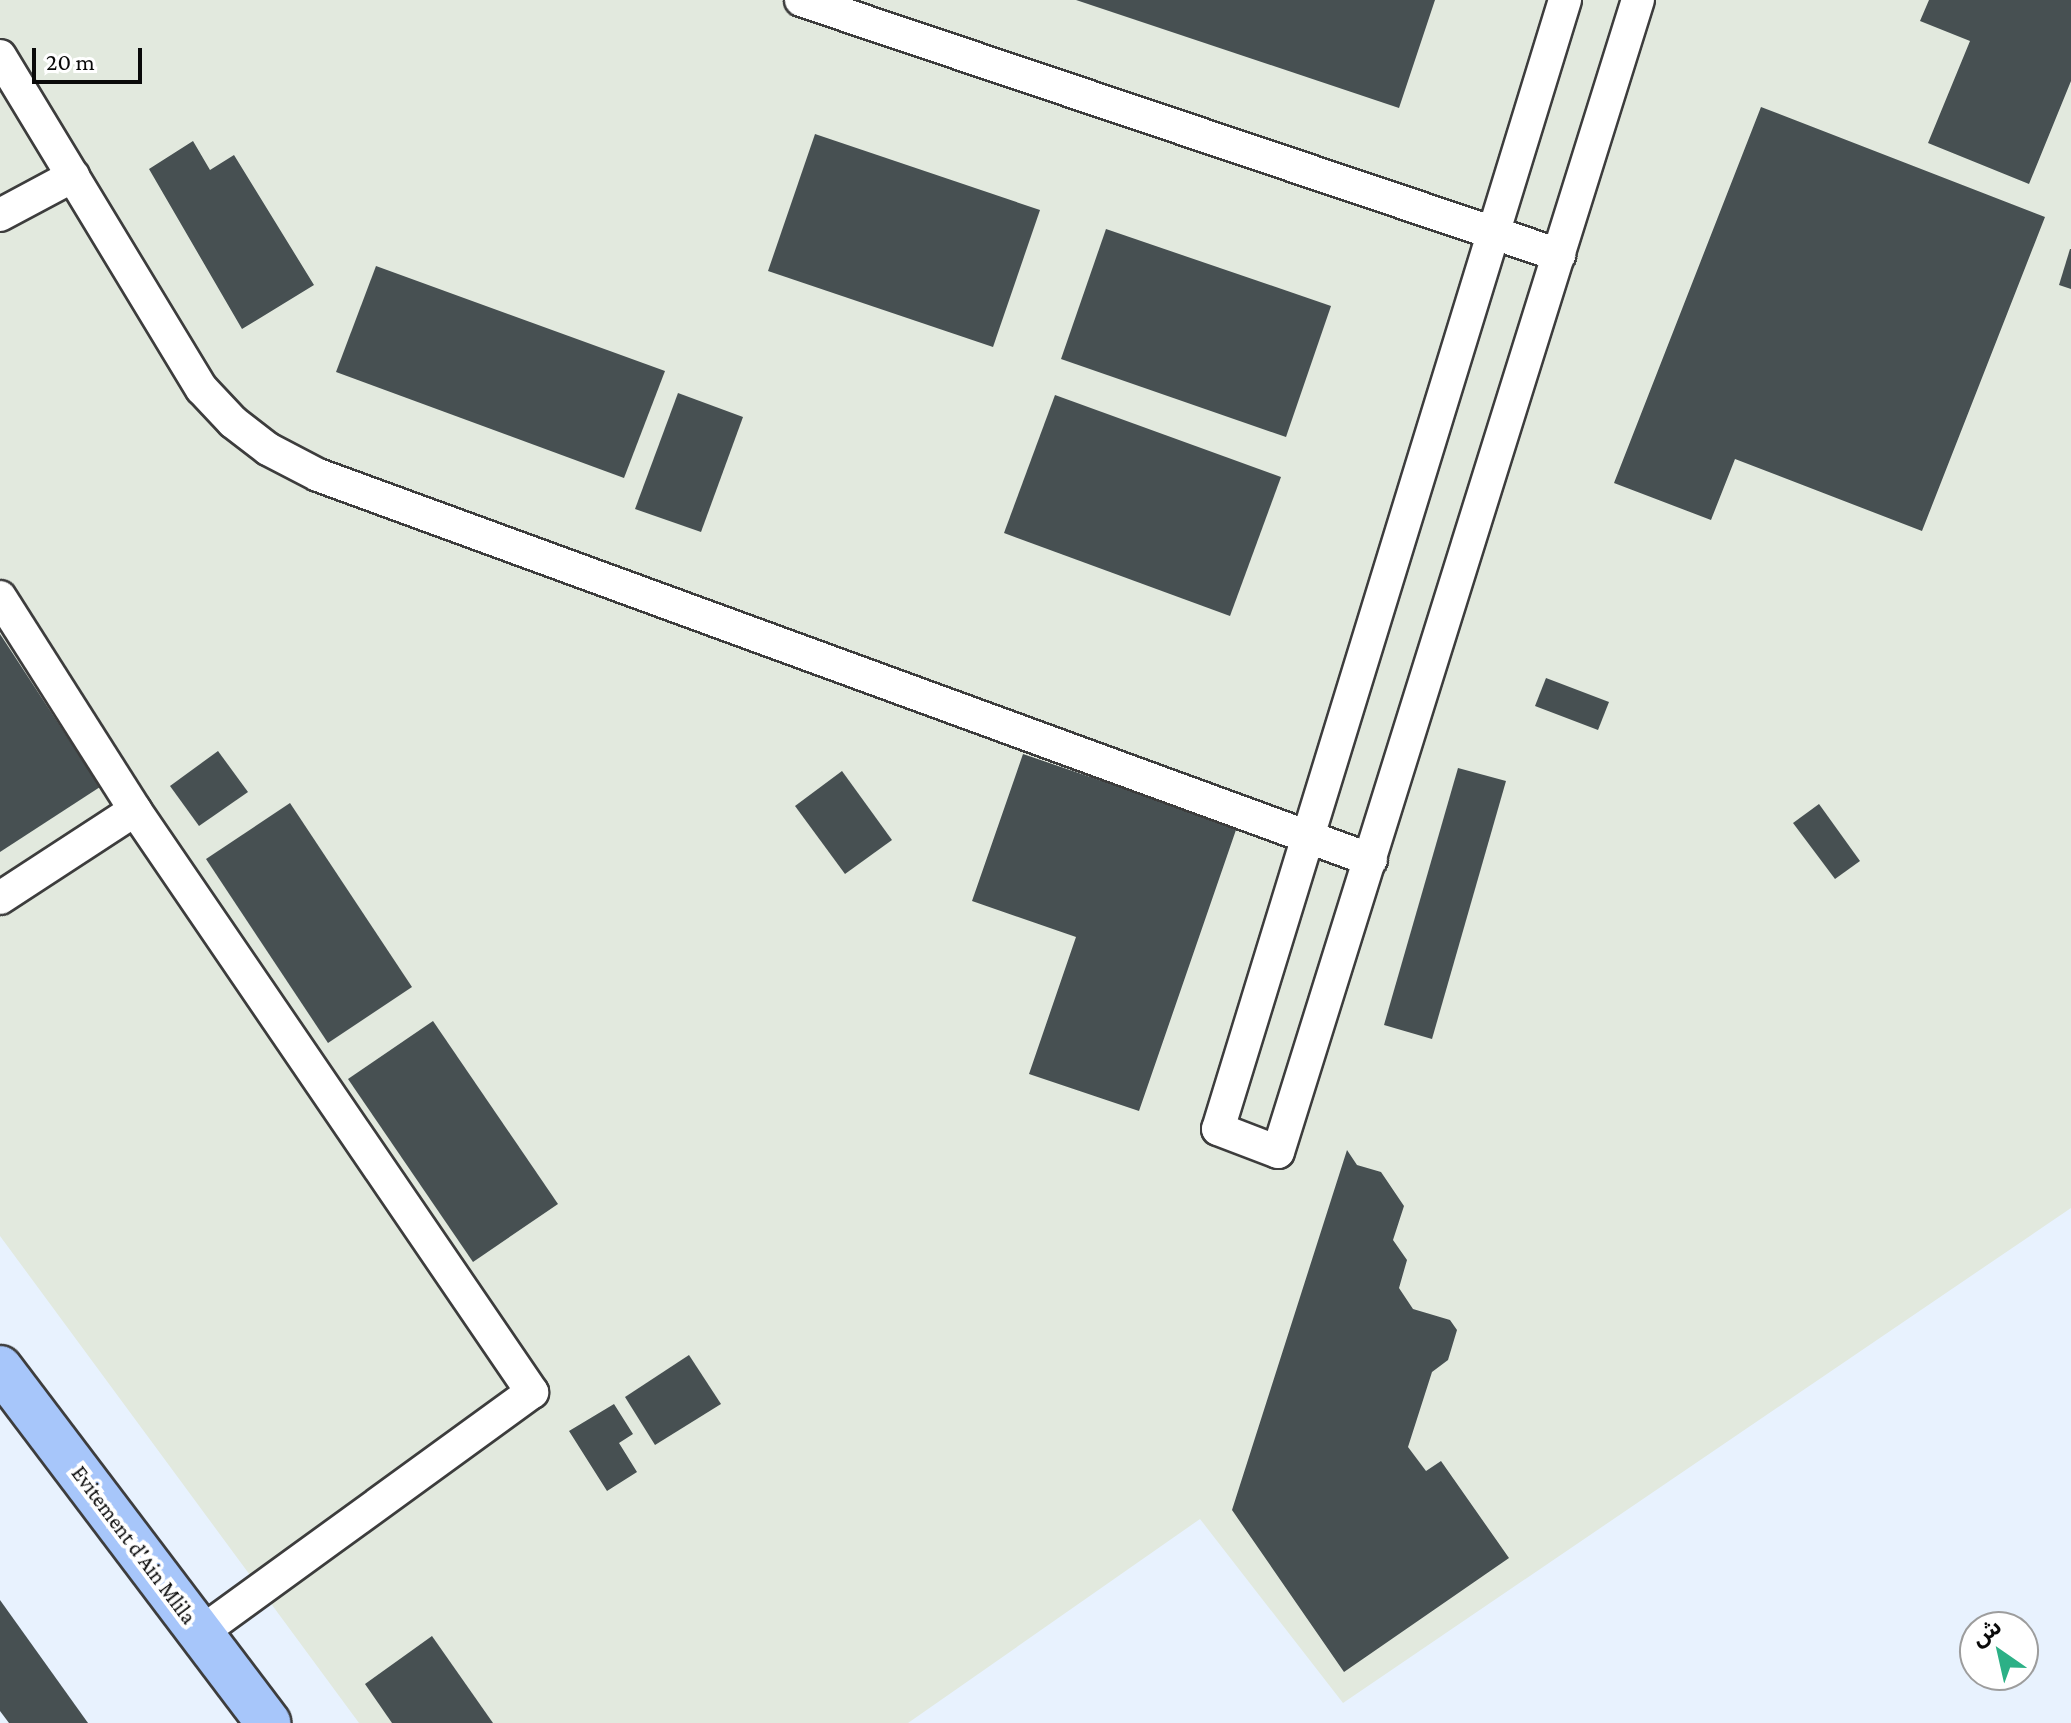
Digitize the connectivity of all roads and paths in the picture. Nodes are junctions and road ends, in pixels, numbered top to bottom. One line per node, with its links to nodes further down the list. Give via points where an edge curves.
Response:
1 (801, 0): 7 (street)
2 (1565, 0): 7 (street)
3 (1638, 0): 8 (street)
4 (0, 56): 5 (street)
5 (73, 176): 6 (street); 11 (street, via 202,389 268,449 318,475)
6 (0, 215)
7 (1493, 234): 8 (street); 11 (street)
8 (1559, 255): 12 (street)
9 (0, 597): 10 (street)
10 (135, 810): 13 (street); 15 (street, via 532,1392)
11 (1306, 836): 12 (street); 12 (street, via 1218,1129 1278,1152)
12 (1371, 860)
13 (0, 898)
14 (0, 1368): 15 (main road, Evitement d'Ain Mlila)
15 (200, 1633): 16 (main road, Evitement d'Ain Mlila)
16 (268, 1723)

